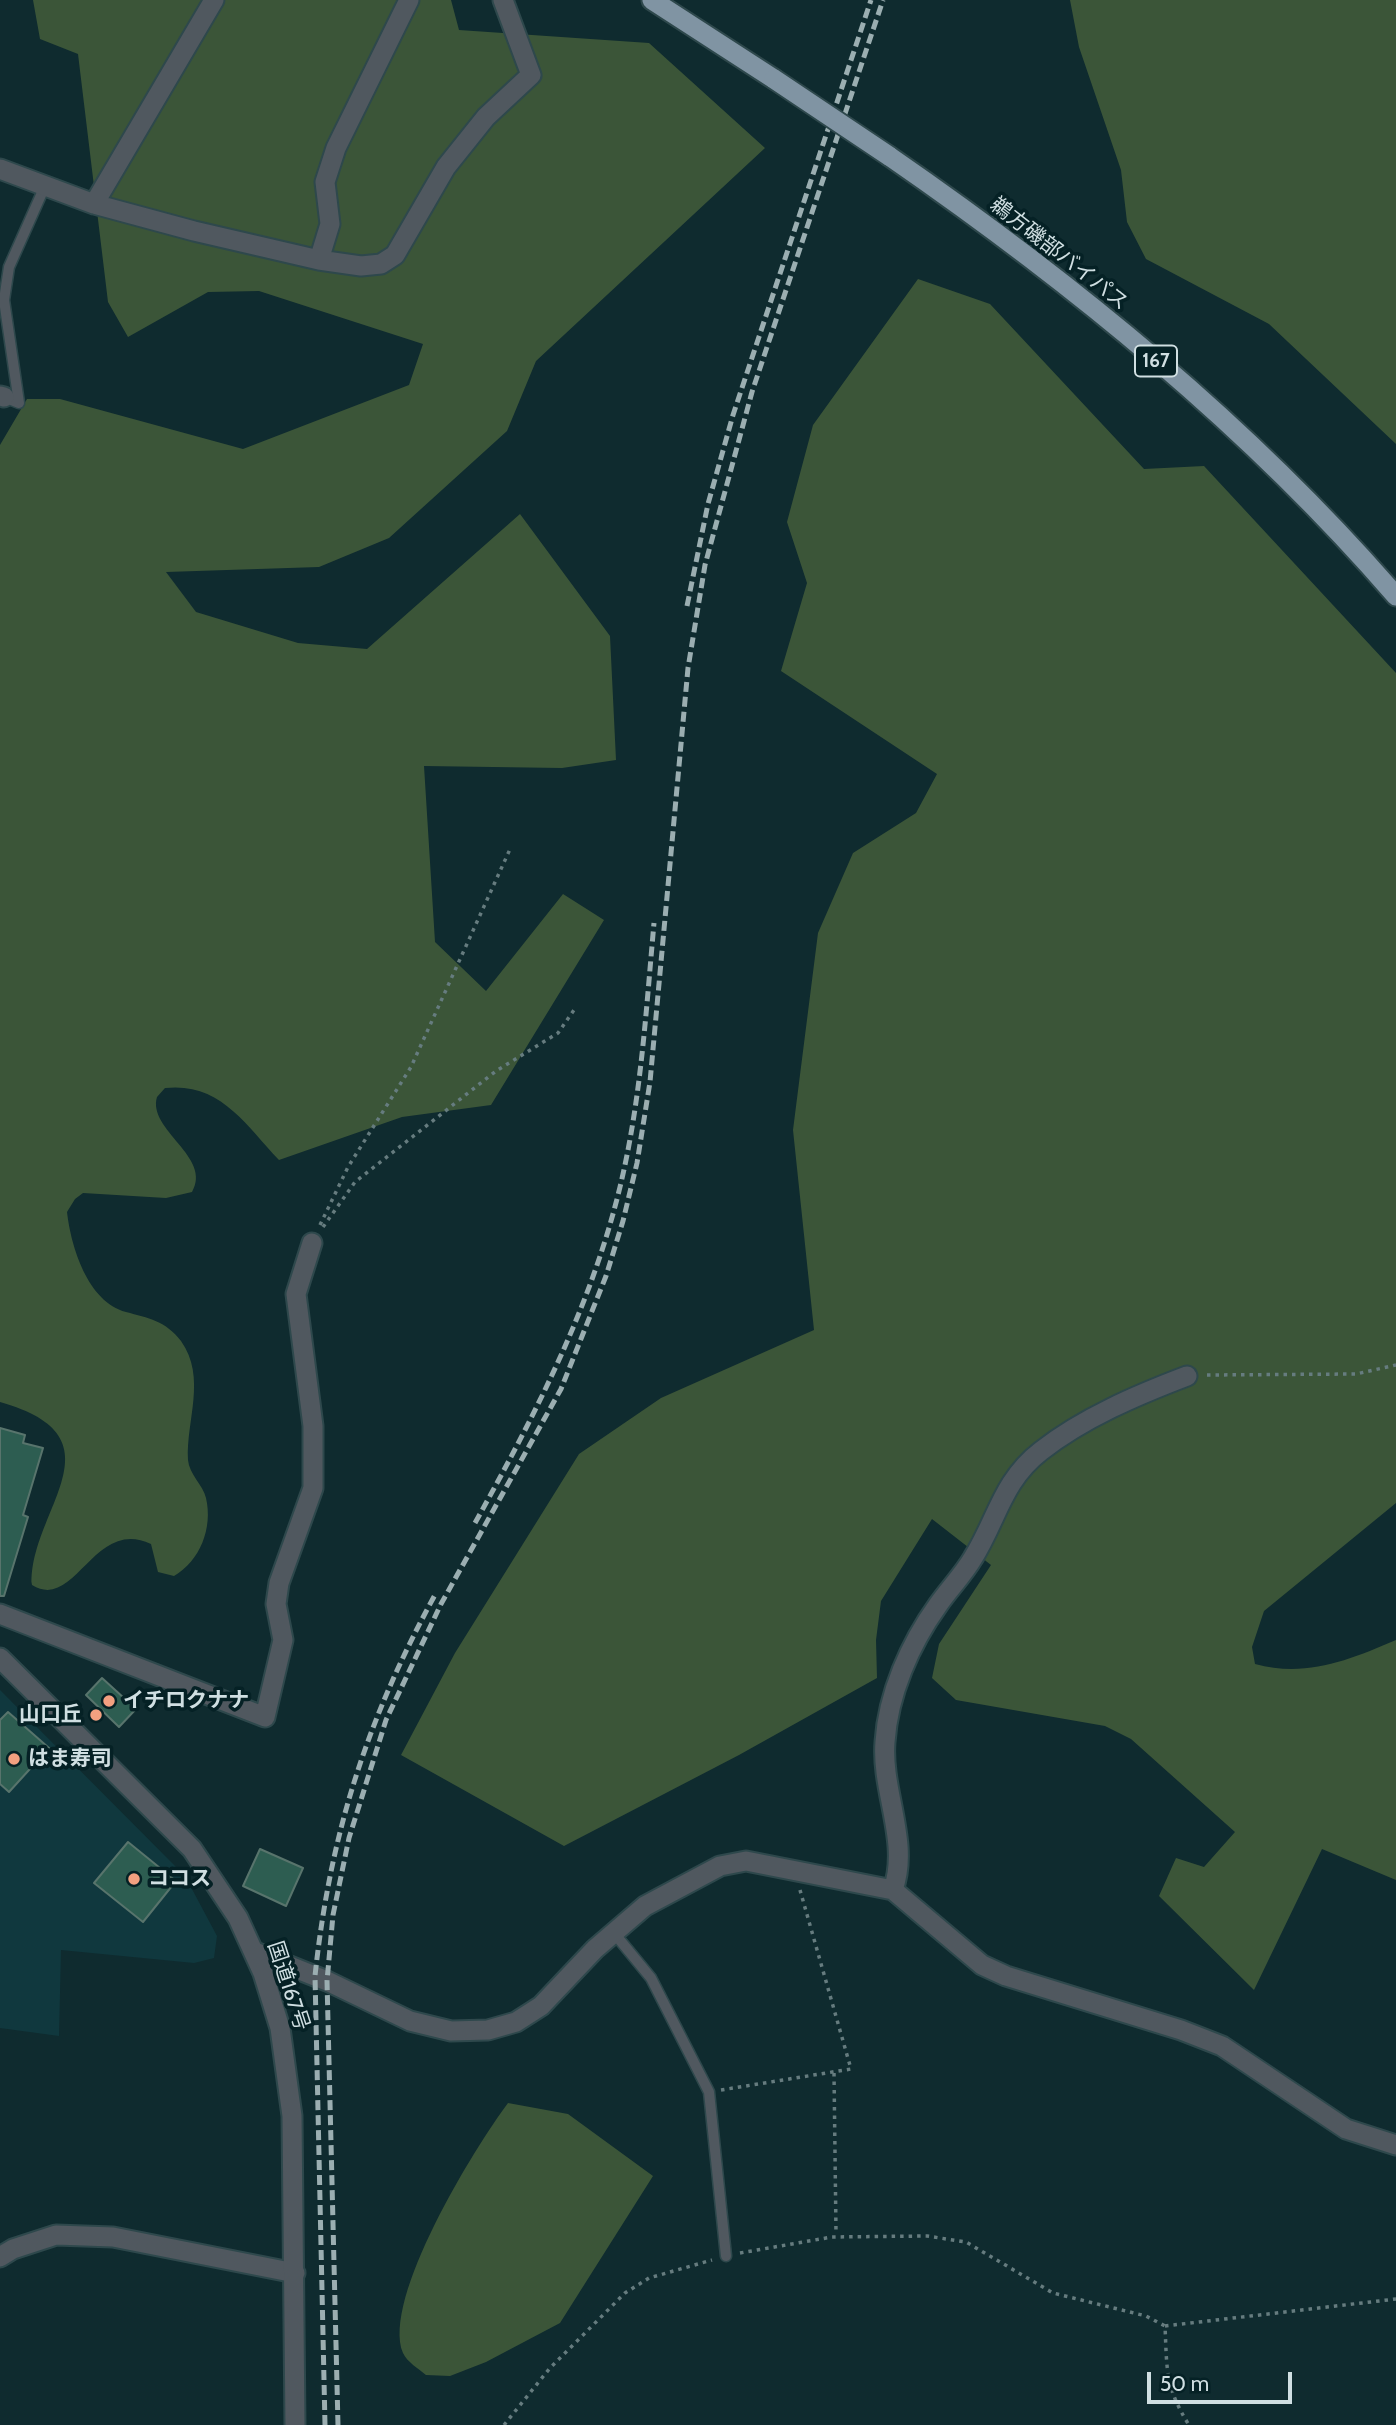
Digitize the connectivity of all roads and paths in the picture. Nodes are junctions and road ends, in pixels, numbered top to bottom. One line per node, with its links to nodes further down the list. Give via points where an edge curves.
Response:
1 (214, 0): 7 (street)
2 (409, 0): 8 (street, via 332,159 325,182 330,224)
3 (503, 0): 8 (street, via 531,75 486,117 446,167 396,255 371,265)
4 (652, 0): 10 (highway, 鵜方磯部バイパス / 167, bridge, via 890,156 1019,251 1200,398 1299,492)
5 (0, 169): 6 (street)
6 (45, 186): 7 (street); 9 (lane, via 9,267 4,300 19,403)
7 (94, 204): 8 (street)
8 (319, 260)
9 (2, 396)
10 (1396, 596)
11 (511, 847): 13 (path, via 411,1067 348,1167)
12 (574, 1010): 13 (path, via 558,1033 496,1071 355,1182)
13 (312, 1243): 16 (street, via 296,1294 313,1426 313,1488 279,1583 276,1604 283,1640 265,1717)
14 (1396, 1365): 15 (path, via 1356,1374)
15 (1187, 1376): 19 (street, via 1141,1393 1079,1427 1041,1451 1016,1475 972,1561 937,1606 906,1659 885,1740 884,1764 900,1862)
16 (0, 1614)
17 (0, 1658): 21 (street, 国道167号, via 192,1849 224,1894)
18 (793, 1869): 19 (street); 20 (street, via 746,1861 726,1864 682,1883); 22 (path, via 851,2070)
19 (893, 1890): 24 (street, via 982,1965 1222,2046 1346,2129)
20 (614, 1933): 21 (street, via 527,2016 468,2032 410,2021); 23 (lane, via 651,1978)
21 (255, 1952): 28 (street, 国道167号, via 280,2028 287,2068)
22 (834, 2073): 23 (path); 25 (path)
23 (709, 2092): 26 (lane)
24 (1396, 2145)
25 (836, 2232)
26 (726, 2256): 30 (path, via 832,2237 927,2236 966,2242 1053,2293 1146,2316); 32 (path, via 649,2278 625,2293 550,2368)
27 (0, 2257): 28 (street, via 56,2235 113,2237)
28 (295, 2273): 31 (street, 国道167号)
29 (1396, 2299): 30 (path)
30 (1165, 2326): 33 (path, via 1167,2378)
31 (295, 2425)
32 (505, 2425)
33 (1189, 2425)

